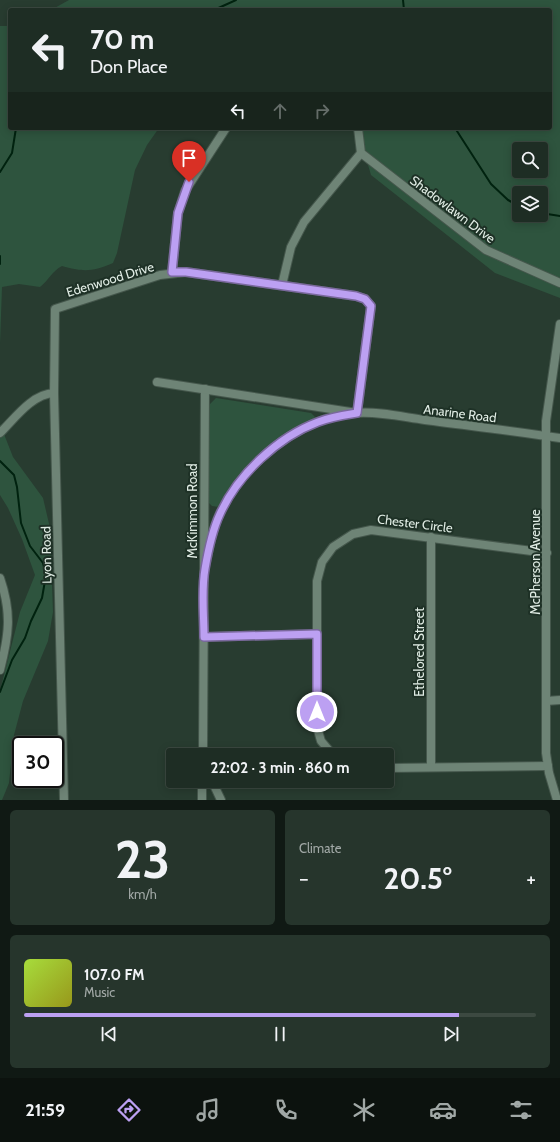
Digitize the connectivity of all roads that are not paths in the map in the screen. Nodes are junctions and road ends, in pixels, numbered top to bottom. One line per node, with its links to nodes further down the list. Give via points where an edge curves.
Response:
1 (225, 130): 4 (street, via 185,191 178,213)
2 (358, 130): 3 (street)
3 (361, 153): 5 (street, Shadowlawn Drive, via 486,250); 6 (street, via 304,222 291,247)
4 (172, 272): 6 (street, Edenwood Drive); 7 (street, Edenwood Drive)
5 (560, 283)
6 (282, 285): 12 (street, Edenwood Drive, via 356,296 369,302 371,311)
7 (55, 309): 11 (street, Lyon Road)
8 (560, 324): 14 (street, McPherson Avenue)
9 (157, 382): 10 (street, Anarine Road)
10 (205, 389): 12 (street, Anarine Road); 18 (street, McKimmon Road)
11 (54, 392): 13 (street, via 32,402); 32 (street, Lyon Road)
12 (357, 413): 14 (street, Anarine Road); 18 (street, Anarine Road, via 331,418 304,428 273,449 245,476 230,494 220,513 212,533)
13 (0, 433)
14 (546, 436): 15 (street, Anarine Road); 17 (street, McPherson Avenue)
15 (560, 438)
16 (431, 537): 17 (street, Chester Circle); 20 (street, Chester Circle, via 371,530 353,534 336,543 327,554 319,572); 29 (street, Ethelored Street)
17 (547, 553): 24 (street, McPherson Avenue)
18 (204, 571): 21 (street, McKimmon Road)
19 (0, 578): 22 (street, via 7,602 9,626)
20 (317, 634): 21 (street); 26 (street, Chester Circle, via 317,727 321,741)
21 (204, 637): 25 (street, McKimmon Road)
22 (0, 670)
23 (560, 700): 24 (street)
24 (546, 701): 27 (street, McPherson Avenue)
25 (203, 748)
26 (327, 748)
27 (548, 766): 29 (street); 35 (street, McPherson Avenue)
28 (394, 768): 29 (street)
29 (432, 768)
30 (202, 788): 33 (street)
31 (215, 788): 34 (street)
32 (64, 800)
33 (202, 800)
34 (220, 800)
35 (557, 800)

